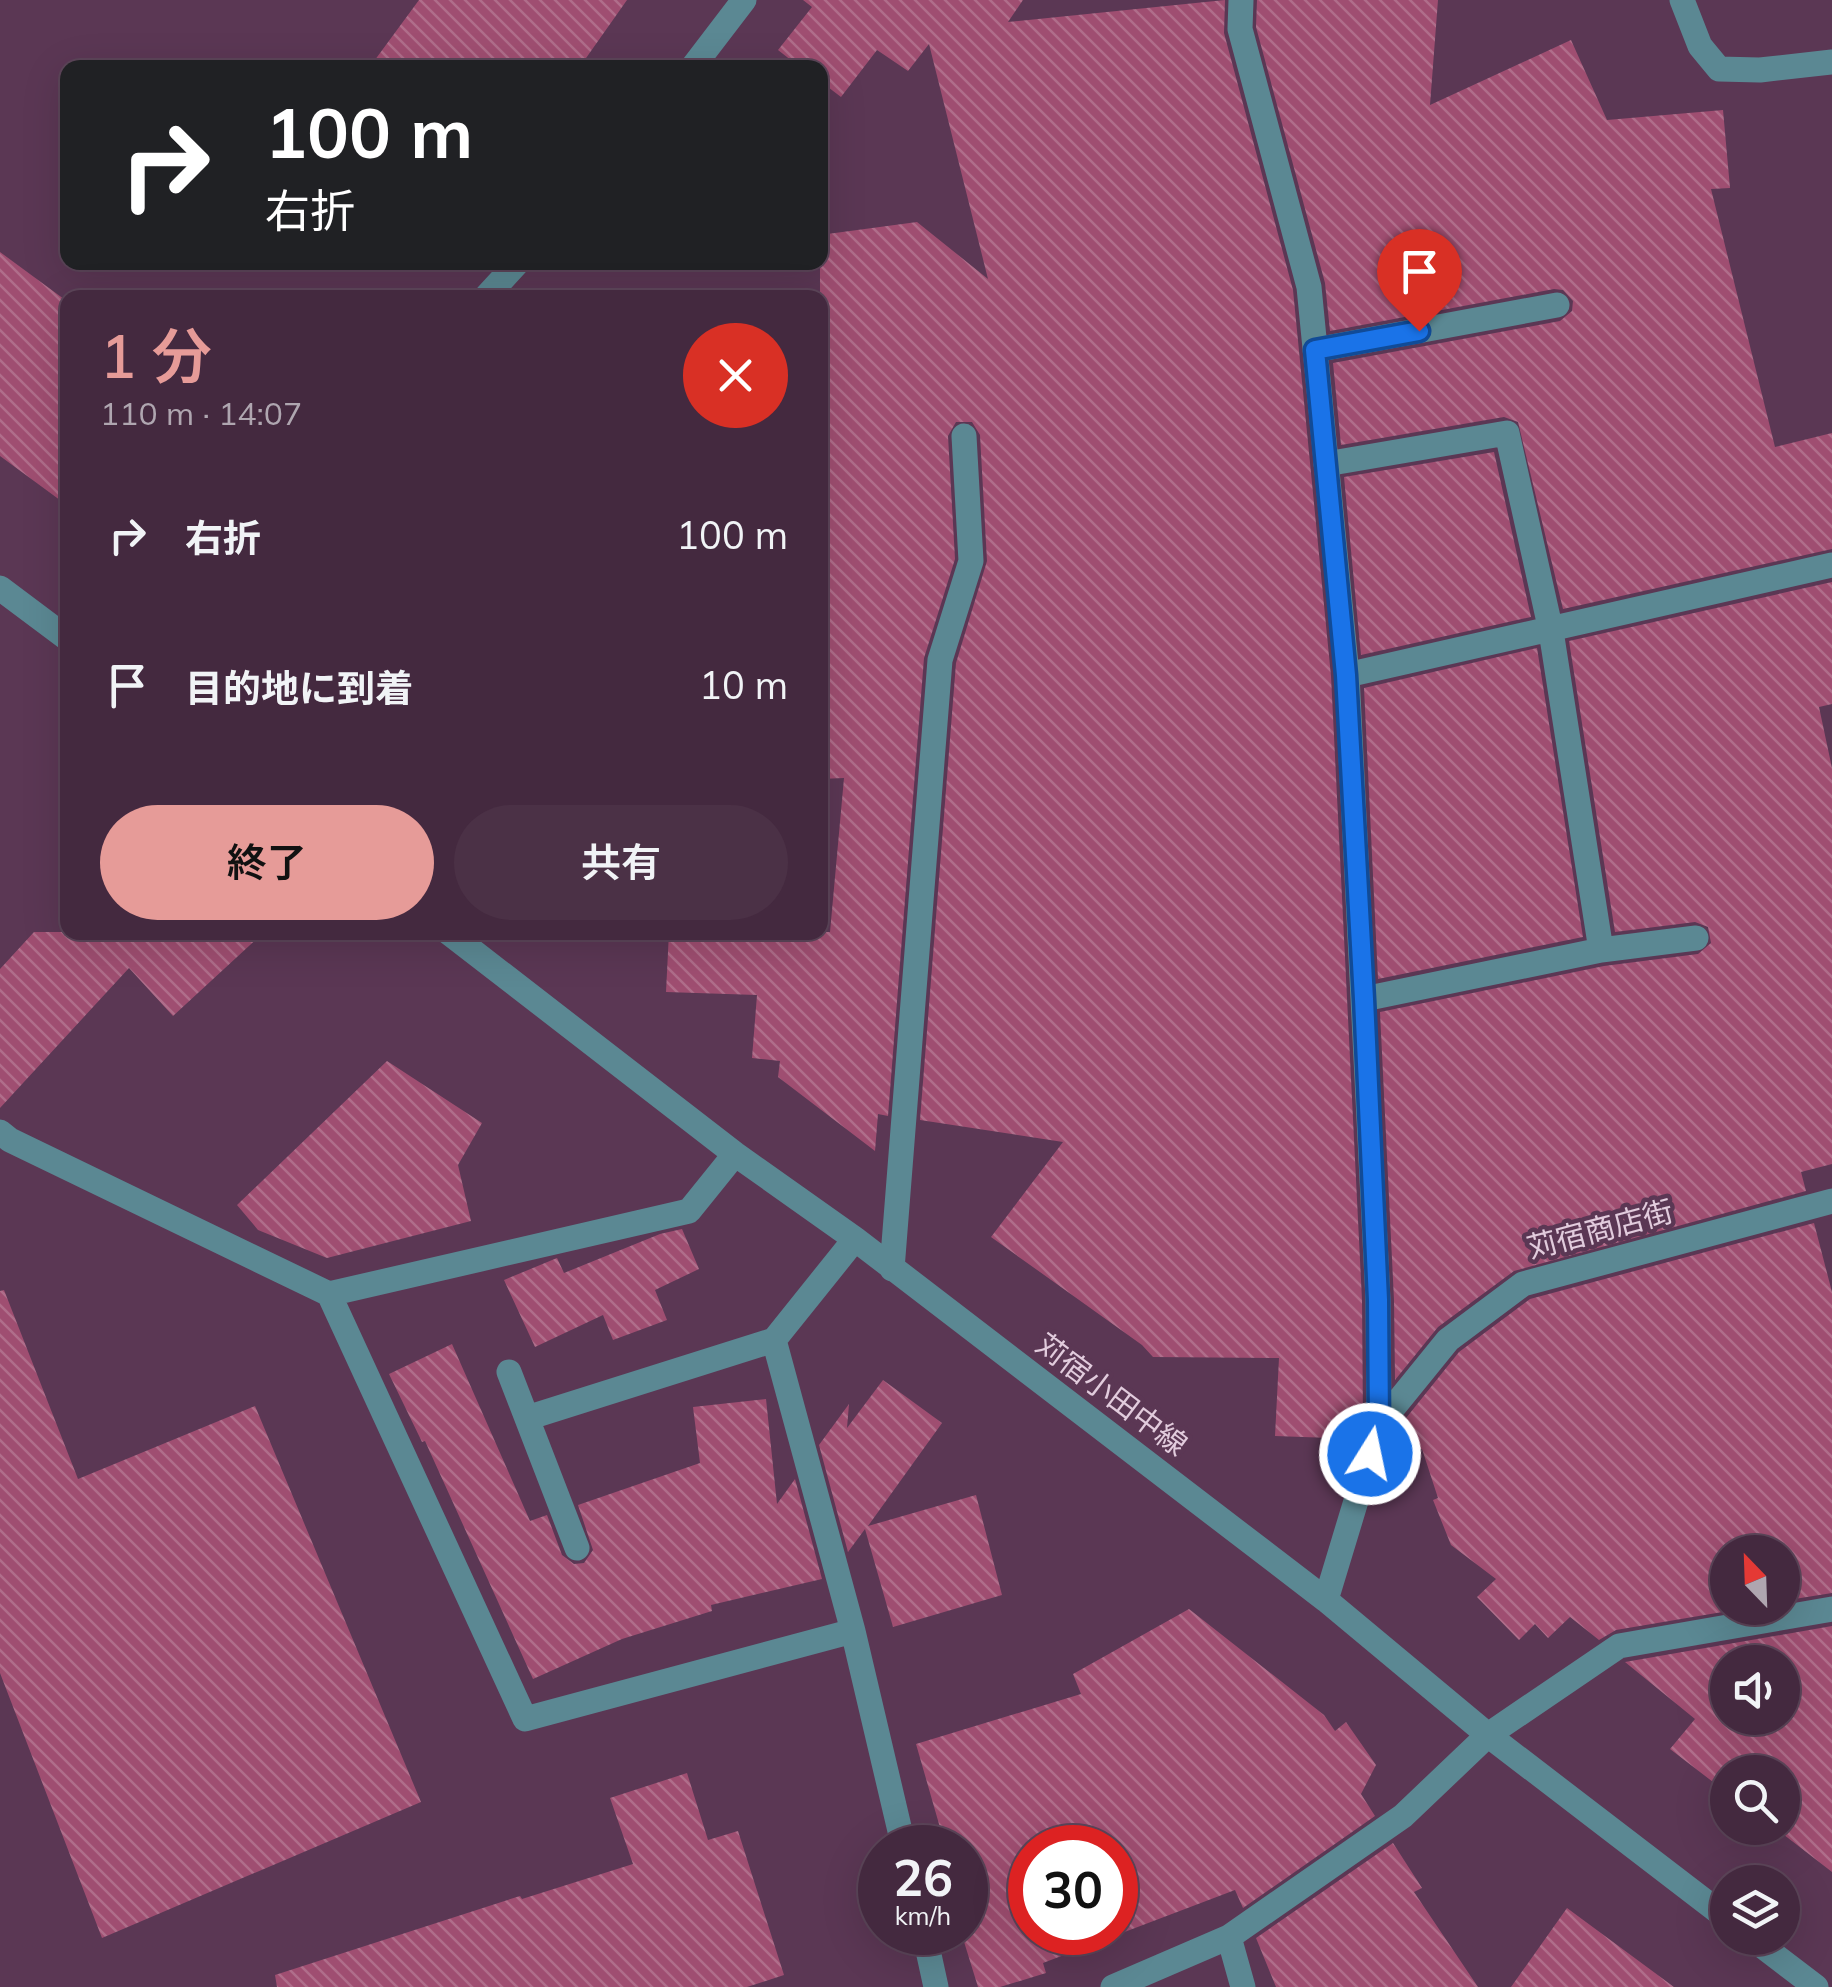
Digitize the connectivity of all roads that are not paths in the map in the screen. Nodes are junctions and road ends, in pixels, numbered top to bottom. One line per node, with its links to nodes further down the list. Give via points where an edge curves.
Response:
1 (744, 0): 4 (street)
2 (1241, 0): 9 (street, via 1240,29 1309,287)
3 (1682, 0): 5 (street, via 1700,46 1720,68)
4 (698, 60)
5 (1832, 62)
6 (511, 270): 7 (street)
7 (492, 290)
8 (1557, 305): 9 (street)
9 (1315, 350): 11 (street)
10 (964, 436): 25 (street, via 971,560 940,660)
11 (1326, 464): 14 (street, via 1507,433); 16 (street)
12 (1832, 565): 14 (street)
13 (0, 588): 15 (street)
14 (1551, 631): 16 (street); 19 (street)
15 (60, 633)
16 (1346, 675): 20 (street)
17 (1696, 938): 19 (street)
18 (458, 940): 22 (street, 苅宿小田中線)
19 (1601, 950): 20 (street)
20 (1364, 999): 30 (street)
21 (0, 1132): 26 (street)
22 (735, 1154): 24 (street, 苅宿小田中線); 26 (street, via 689,1211)
23 (1832, 1202): 30 (street, 苅宿商店街, via 1524,1284 1448,1340)
24 (854, 1239): 25 (street, 苅宿小田中線); 27 (street)
25 (892, 1270): 32 (street, 苅宿小田中線)
26 (329, 1294): 34 (street, via 525,1720)
27 (774, 1340): 29 (street); 34 (street)
28 (509, 1372): 29 (street)
29 (527, 1418): 31 (street)
30 (1379, 1425): 32 (street)
31 (577, 1548)
32 (1326, 1600): 35 (street, 苅宿小田中線)
33 (1832, 1609): 35 (street, via 1619,1646)
34 (854, 1630): 36 (street)
35 (1488, 1735): 37 (street, 苅宿小田中線); 38 (street, via 1403,1816)
36 (899, 1825)
37 (1710, 1905)
38 (1229, 1937): 42 (street); 43 (street)
39 (929, 1955): 41 (street)
40 (1774, 1955): 44 (street)
41 (936, 1987)
42 (1113, 1987)
43 (1244, 1987)
44 (1816, 1987)

